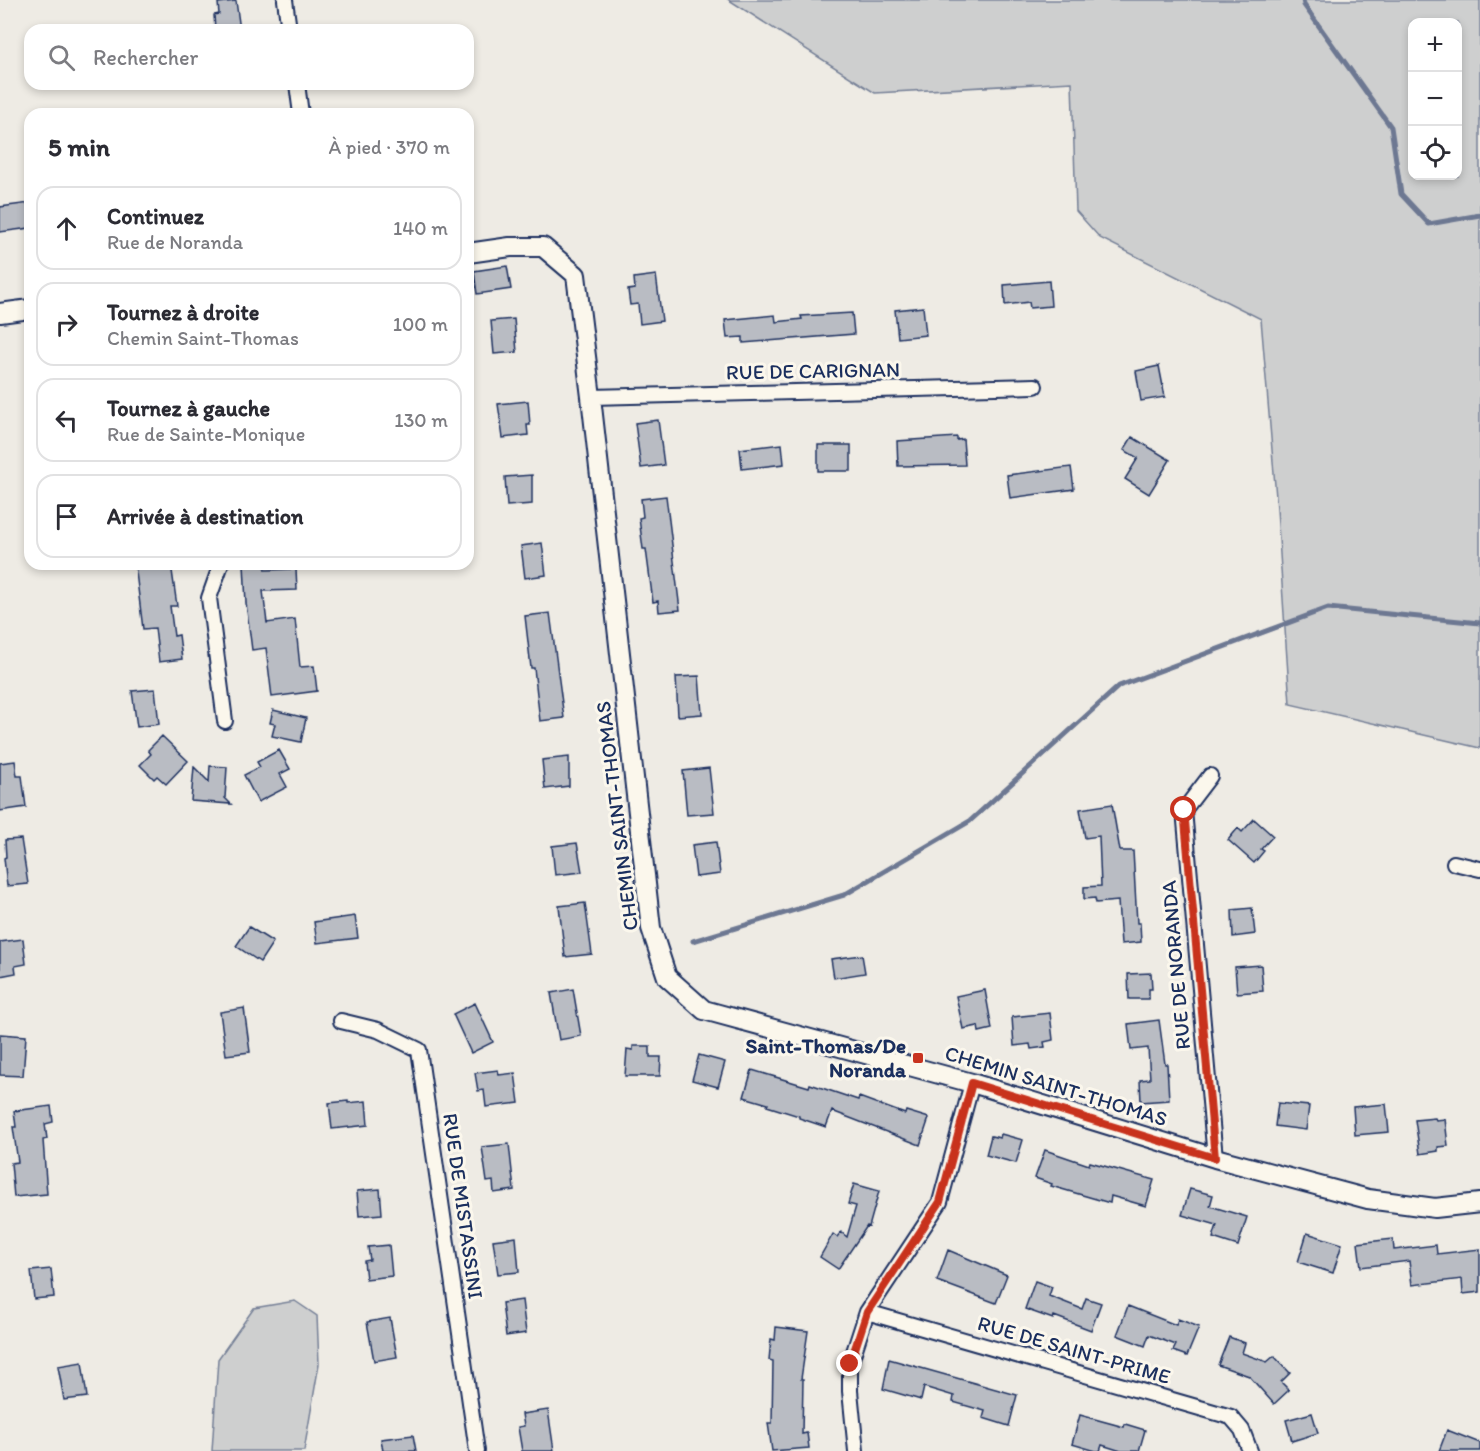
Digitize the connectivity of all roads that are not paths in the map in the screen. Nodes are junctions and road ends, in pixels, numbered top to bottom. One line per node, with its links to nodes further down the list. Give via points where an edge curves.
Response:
1 (285, 0): 2 (street)
2 (288, 24)
3 (298, 90): 4 (street)
4 (300, 108)
5 (474, 252): 9 (street, CHEMIN SAINT-THOMAS, via 543,247 576,275)
6 (24, 310): 7 (street)
7 (0, 313)
8 (1035, 386): 9 (street, RUE DE CARIGNAN)
9 (591, 397): 16 (street, CHEMIN SAINT-THOMAS, via 651,928 667,977 704,1010)
10 (219, 570): 11 (street, via 208,598)
11 (225, 721)
12 (1210, 776): 17 (street, RUE DE NORANDA, via 1184,810)
13 (1454, 863): 14 (street)
14 (1480, 869)
15 (341, 1021): 20 (street, RUE DE MISTASSINI, via 378,1030 419,1050)
16 (972, 1083): 17 (street, CHEMIN SAINT-THOMAS); 19 (street, via 940,1202)
17 (1215, 1158): 18 (street, CHEMIN SAINT-THOMAS, via 1368,1198 1435,1208)
18 (1480, 1203)
19 (867, 1312): 21 (street, via 850,1364); 22 (street, RUE DE SAINT-PRIME, via 1231,1418 1242,1430)
20 (477, 1451)
21 (856, 1451)
22 (1251, 1451)

